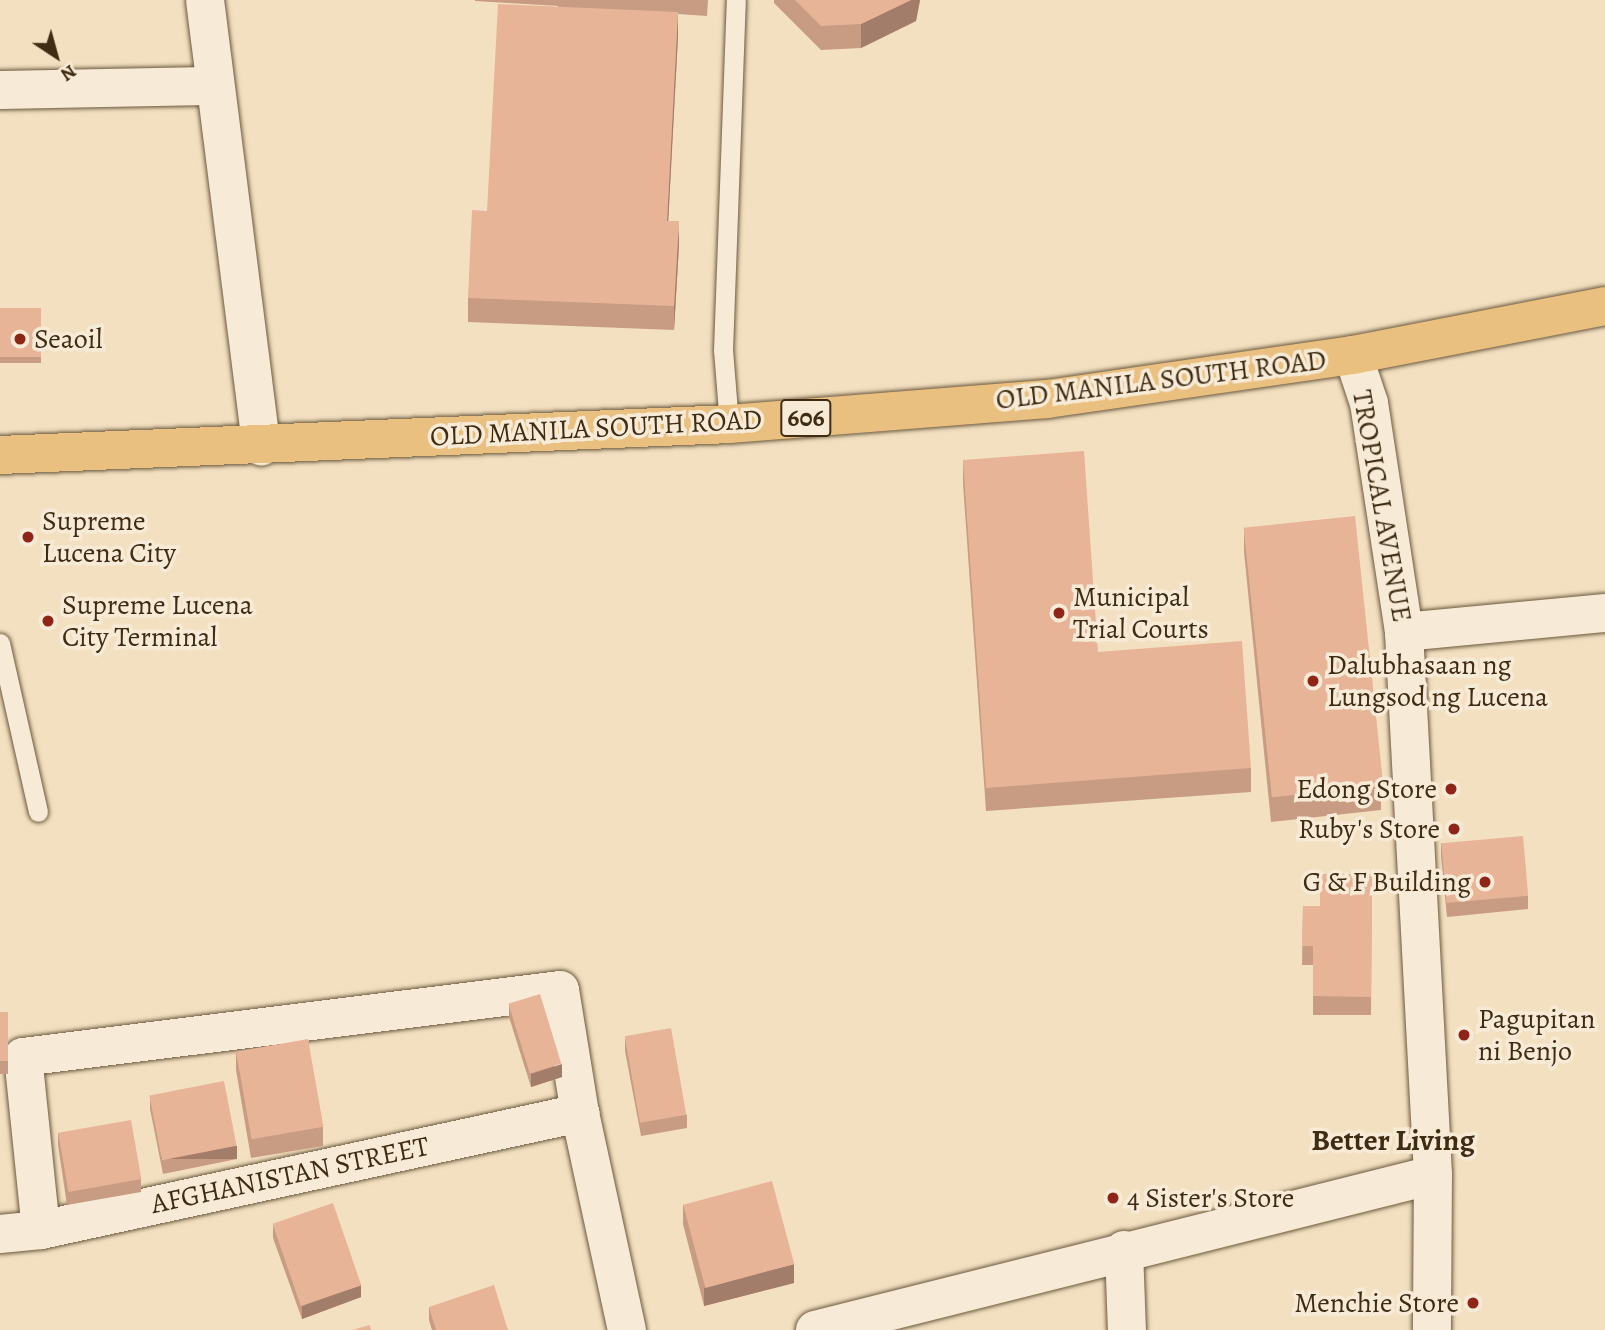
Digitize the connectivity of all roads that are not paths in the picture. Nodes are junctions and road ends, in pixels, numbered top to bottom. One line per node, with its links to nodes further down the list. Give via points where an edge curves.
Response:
1 (205, 0): 3 (street)
2 (736, 0): 7 (lane, via 723,350)
3 (215, 86): 4 (street); 8 (street)
4 (0, 90)
5 (1605, 306): 6 (main road, OLD MANILA SOUTH ROAD / 606)
6 (1353, 355): 7 (main road, OLD MANILA SOUTH ROAD / 606, via 1048,399); 11 (street, TROPICAL AVENUE, via 1369,403)
7 (729, 424): 8 (main road, OLD MANILA SOUTH ROAD / 606, via 287,441)
8 (261, 446): 9 (main road, OLD MANILA SOUTH ROAD / 606)
9 (0, 455)
10 (1605, 613): 11 (street)
11 (1404, 632): 15 (street, TROPICAL AVENUE)
12 (0, 643): 13 (lane)
13 (38, 812)
14 (580, 1114): 16 (street, AFGHANISTAN STREET); 16 (street, via 560,990 23,1057); 19 (street)
15 (1433, 1175): 18 (street); 22 (street, TROPICAL AVENUE)
16 (41, 1230): 17 (street, AFGHANISTAN STREET)
17 (0, 1234)
18 (1124, 1250): 20 (street); 21 (street)
19 (627, 1330)
20 (815, 1330)
21 (1127, 1330)
22 (1432, 1330)

